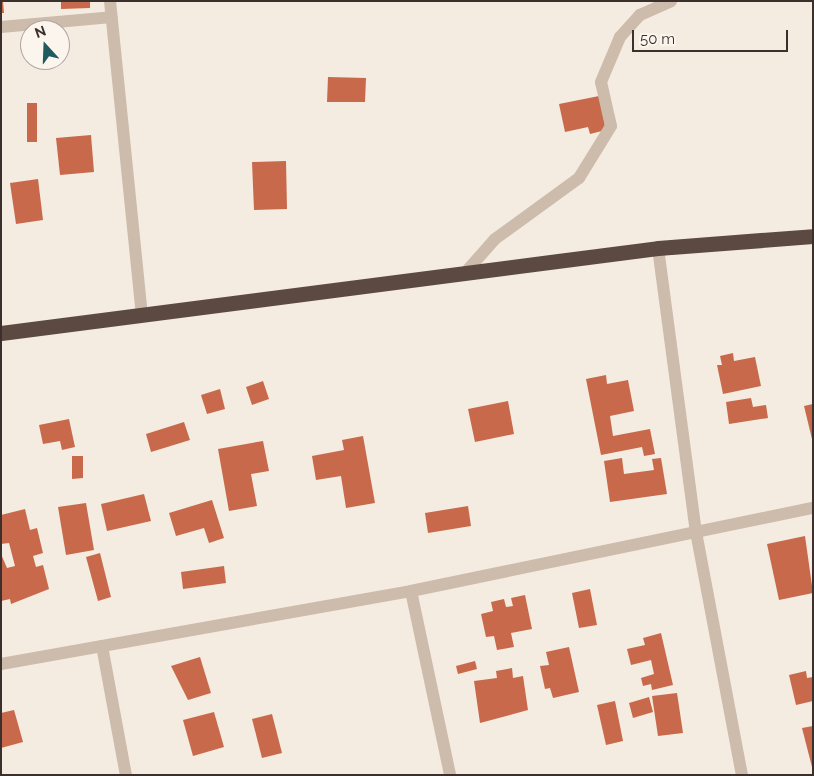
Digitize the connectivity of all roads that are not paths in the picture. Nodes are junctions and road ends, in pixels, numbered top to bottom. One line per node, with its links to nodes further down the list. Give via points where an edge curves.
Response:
1 (110, 1): 3 (street)
2 (671, 1): 7 (street, via 640,14 620,37 602,82 611,126 579,178 496,239)
3 (112, 17): 4 (street); 8 (street)
4 (1, 27)
5 (813, 236): 6 (highway)
6 (658, 248): 7 (highway); 11 (street)
7 (466, 273): 8 (highway)
8 (142, 314): 9 (highway)
9 (1, 333)
10 (813, 508): 11 (street)
11 (696, 532): 12 (street); 17 (street)
12 (411, 591): 13 (street); 16 (street)
13 (102, 646): 14 (street); 15 (street)
14 (1, 664)
15 (126, 775)
16 (450, 775)
17 (742, 775)

